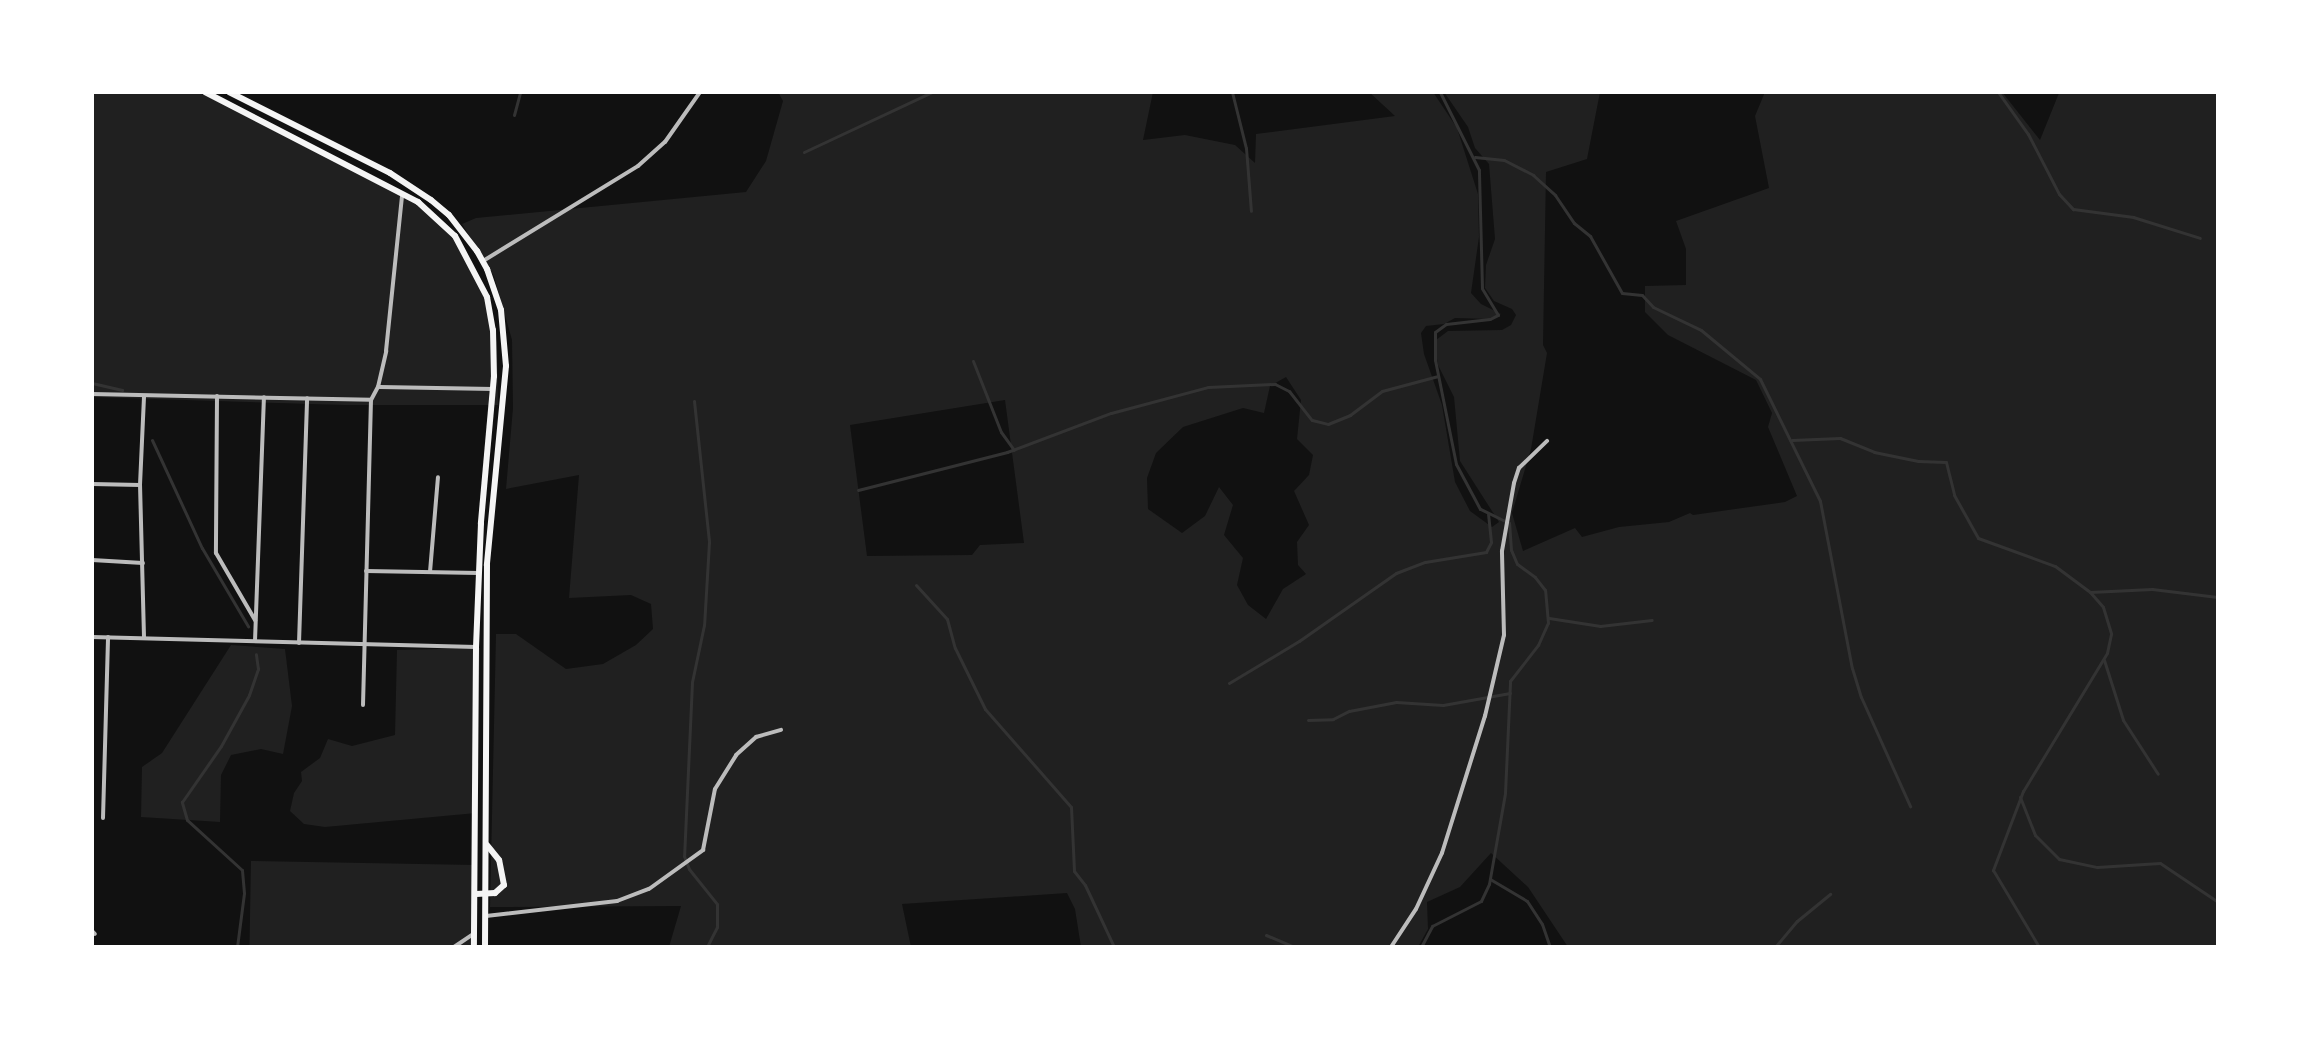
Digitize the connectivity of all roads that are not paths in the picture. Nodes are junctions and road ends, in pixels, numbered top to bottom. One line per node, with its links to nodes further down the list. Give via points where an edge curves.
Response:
1 (205, 92): 4 (main road)
2 (229, 92): 5 (main road, via 415,188 449,215)
3 (700, 92): 5 (street, via 665,142 638,166)
4 (402, 192): 6 (street); 7 (main road, via 446,226 476,271 492,323)
5 (483, 261): 34 (main road, via 501,310 506,347 488,556)
6 (378, 387): 7 (street); 13 (street)
7 (493, 389): 22 (main road)
8 (92, 394): 9 (street)
9 (144, 395): 10 (street); 17 (street)
10 (217, 396): 11 (street); 23 (street, via 216,553)
11 (264, 397): 12 (street); 23 (street)
12 (307, 398): 13 (street); 28 (street)
13 (371, 400): 20 (street)
14 (1547, 441): 42 (street, via 1519,468 1514,483 1502,551 1504,635 1485,716 1442,853)
15 (438, 477): 21 (street)
16 (92, 484): 17 (street)
17 (140, 485): 19 (street)
18 (92, 560): 19 (street)
19 (143, 563): 26 (street)
20 (366, 571): 21 (street); 29 (street)
21 (430, 572): 22 (street)
22 (479, 573): 30 (main road)
23 (255, 620): 27 (street)
24 (92, 637): 25 (street)
25 (108, 637): 26 (street); 33 (street)
26 (144, 637): 27 (street)
27 (255, 641): 28 (street)
28 (299, 643): 29 (street)
29 (364, 645): 30 (street); 31 (street)
30 (476, 647): 35 (main road)
31 (363, 705)
32 (781, 730): 37 (street, via 756,737 736,755 715,789 703,850 649,889 617,901)
33 (103, 818)
34 (487, 845): 36 (main road); 36 (main road, via 499,860 504,879 501,890)
35 (476, 894): 36 (main road); 38 (main road)
36 (487, 895): 37 (main road)
37 (486, 916): 41 (main road)
38 (475, 933): 39 (street); 40 (main road)
39 (454, 947)
40 (474, 947)
41 (485, 947)
42 (1391, 947)

